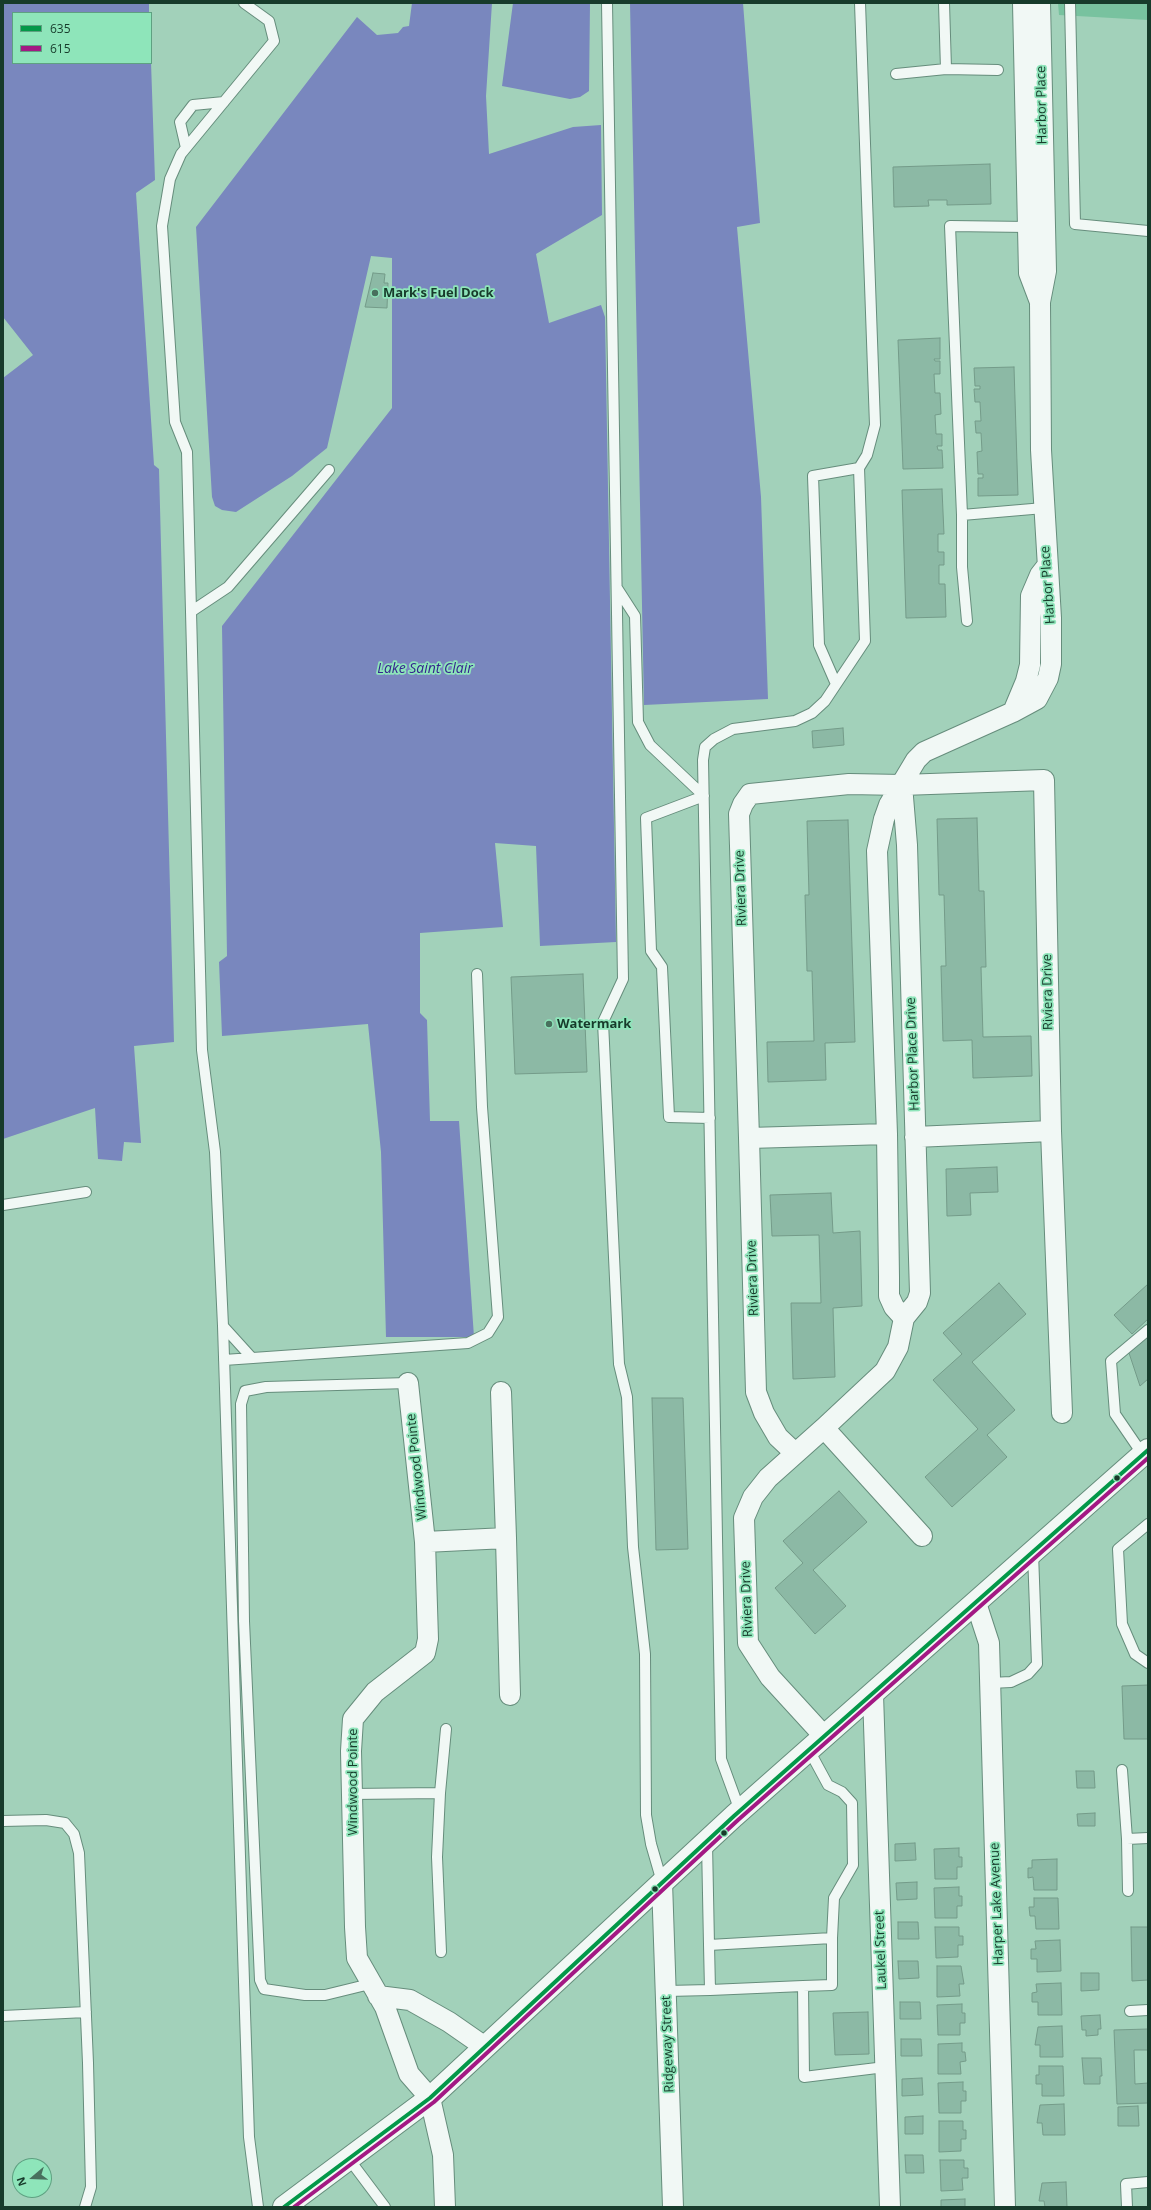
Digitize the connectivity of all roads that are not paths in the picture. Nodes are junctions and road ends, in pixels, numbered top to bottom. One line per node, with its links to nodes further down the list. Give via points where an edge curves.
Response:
1 (244, 3): 12 (lane, via 269,21 274,42)
2 (607, 3): 23 (lane)
3 (860, 3): 18 (lane, via 875,425 867,455)
4 (944, 3): 9 (lane)
5 (1022, 3): 8 (street, Harbor Place)
6 (1040, 3): 8 (street, Harbor Place)
7 (1070, 3): 16 (lane, via 1075,224)
8 (1032, 28): 14 (street, Harbor Place)
9 (946, 69): 10 (lane); 11 (lane)
10 (998, 70)
11 (896, 74)
12 (224, 102): 13 (lane); 13 (lane, via 193,105 180,122)
13 (186, 148): 24 (lane, via 170,179 162,226 175,422 187,452)
14 (1035, 183): 15 (street, Harbor Place); 17 (street, Harbor Place, via 1046,271)
15 (1028, 228): 17 (street, Harbor Place, via 1029,273); 21 (lane, via 950,226)
16 (1148, 231)
17 (1040, 302): 20 (street, Harbor Place)
18 (859, 468): 29 (lane, via 865,641); 29 (lane, via 813,476 819,645)
19 (329, 470): 24 (lane, via 228,587)
20 (1044, 508): 21 (lane); 22 (street, Harbor Place)
21 (962, 515): 27 (lane, via 962,567)
22 (1047, 566): 25 (street, Harbor Place); 26 (street, via 1031,596); 28 (street, via 1058,598 1059,629 1058,661)
23 (617, 588): 32 (lane, via 635,616 638,722 650,745); 72 (lane, via 623,979 603,1022 620,1364 627,1397 633,1547 645,1654 646,1815)
24 (192, 611): 42 (lane, via 202,1050 215,1152)
25 (1051, 618): 26 (street); 28 (street, Harbor Place, via 1051,664)
26 (1030, 619): 30 (street, via 1030,665)
27 (967, 621)
28 (1048, 678): 30 (street, Harbor Place, via 1037,699)
29 (836, 684): 32 (lane, via 825,701 795,721 732,729 714,739 705,747)
30 (1013, 712): 31 (street, Harbor Place, via 924,752 916,760)
31 (902, 786): 35 (street, Riviera Drive, via 1044,780); 36 (street, via 889,805 877,851); 37 (street, Harbor Place Drive, via 907,845); 38 (street, Riviera Drive, via 849,784 768,791 750,794 743,804 739,814)
32 (704, 796): 34 (lane); 34 (lane, via 646,818 651,951 662,967 669,1117)
33 (477, 974): 44 (lane, via 482,1107 498,1317 488,1333 468,1343)
34 (710, 1118): 67 (lane, via 721,1759)
35 (1051, 1131): 37 (street); 48 (street, Riviera Drive)
36 (886, 1134): 38 (street); 41 (street, via 889,1296 894,1307)
37 (915, 1137): 41 (street, Harbor Place Drive, via 920,1293 917,1302)
38 (749, 1138): 50 (street, Riviera Drive, via 756,1392 764,1413 778,1437)
39 (86, 1192): 40 (lane)
40 (3, 1205)
41 (904, 1318): 49 (street, Riviera Drive, via 898,1347 888,1367)
42 (223, 1326): 44 (lane); 45 (lane)
43 (1148, 1330): 51 (lane, via 1111,1361 1115,1414)
44 (252, 1358): 45 (lane)
45 (224, 1360): 92 (lane, via 249,2137)
46 (408, 1383): 55 (street, Windwood Pointe); 78 (lane, via 266,1387 245,1390 241,1404 244,1621 260,1980 264,1989 306,1995)
47 (501, 1392): 54 (street)
48 (1062, 1413)
49 (824, 1428): 50 (street, Riviera Drive); 53 (street)
50 (795, 1453): 63 (street, Riviera Drive, via 768,1478 753,1497 744,1518 748,1643)
51 (1145, 1453): 56 (main road)
52 (1148, 1524): 58 (lane, via 1118,1549 1122,1624 1135,1654)
53 (922, 1536)
54 (506, 1538): 55 (street); 61 (street)
55 (425, 1542): 66 (street, Windwood Pointe, via 428,1639 425,1652 375,1692 353,1719)
56 (1033, 1552): 57 (main road); 59 (lane, via 1037,1664 1028,1674 1011,1682)
57 (976, 1603): 59 (street, Harper Lake Avenue, via 989,1643); 60 (main road)
58 (1148, 1663)
59 (990, 1683): 97 (street, Harper Lake Avenue)
60 (873, 1694): 63 (main road); 86 (street, Laukel Street)
61 (510, 1695)
62 (446, 1729): 65 (lane)
63 (817, 1743): 67 (main road); 74 (lane, via 828,1785 842,1792 852,1803 853,1865 834,1898)
64 (1122, 1770): 70 (lane)
65 (440, 1793): 66 (lane); 76 (lane, via 437,1857)
66 (352, 1794): 78 (street, Windwood Pointe, via 357,1958)
67 (740, 1811): 71 (main road)
68 (3, 1821): 83 (lane, via 46,1820 65,1823 74,1834 79,1853)
69 (1148, 1838): 70 (lane)
70 (1127, 1839): 73 (lane)
71 (707, 1841): 72 (main road); 75 (lane)
72 (662, 1882): 80 (street, Ridgeway Street); 85 (main road)
73 (1128, 1891)
74 (832, 1938): 75 (lane); 77 (lane, via 832,1985)
75 (710, 1944): 79 (lane)
76 (441, 1952)
77 (803, 1986): 79 (lane); 86 (lane, via 804,2077)
78 (374, 1990): 85 (street, via 410,2000 449,2022); 87 (street, Windwood Pointe, via 385,2007 409,2074)
79 (710, 1990): 80 (lane)
80 (666, 1991): 95 (street, Ridgeway Street)
81 (1148, 2010): 82 (lane)
82 (1130, 2011)
83 (86, 2012): 84 (lane); 91 (lane, via 91,2187)
84 (3, 2016)
85 (485, 2047): 87 (main road)
86 (885, 2067): 96 (street, Laukel Street)
87 (430, 2098): 88 (main road); 94 (street, via 443,2155)
88 (348, 2159): 90 (lane); 93 (main road)
89 (1148, 2182): 98 (lane, via 1126,2184)
90 (381, 2206)
91 (85, 2207)
92 (258, 2207)
93 (284, 2207)
94 (445, 2207)
95 (673, 2207)
96 (890, 2207)
97 (1005, 2207)
98 (1127, 2207)

